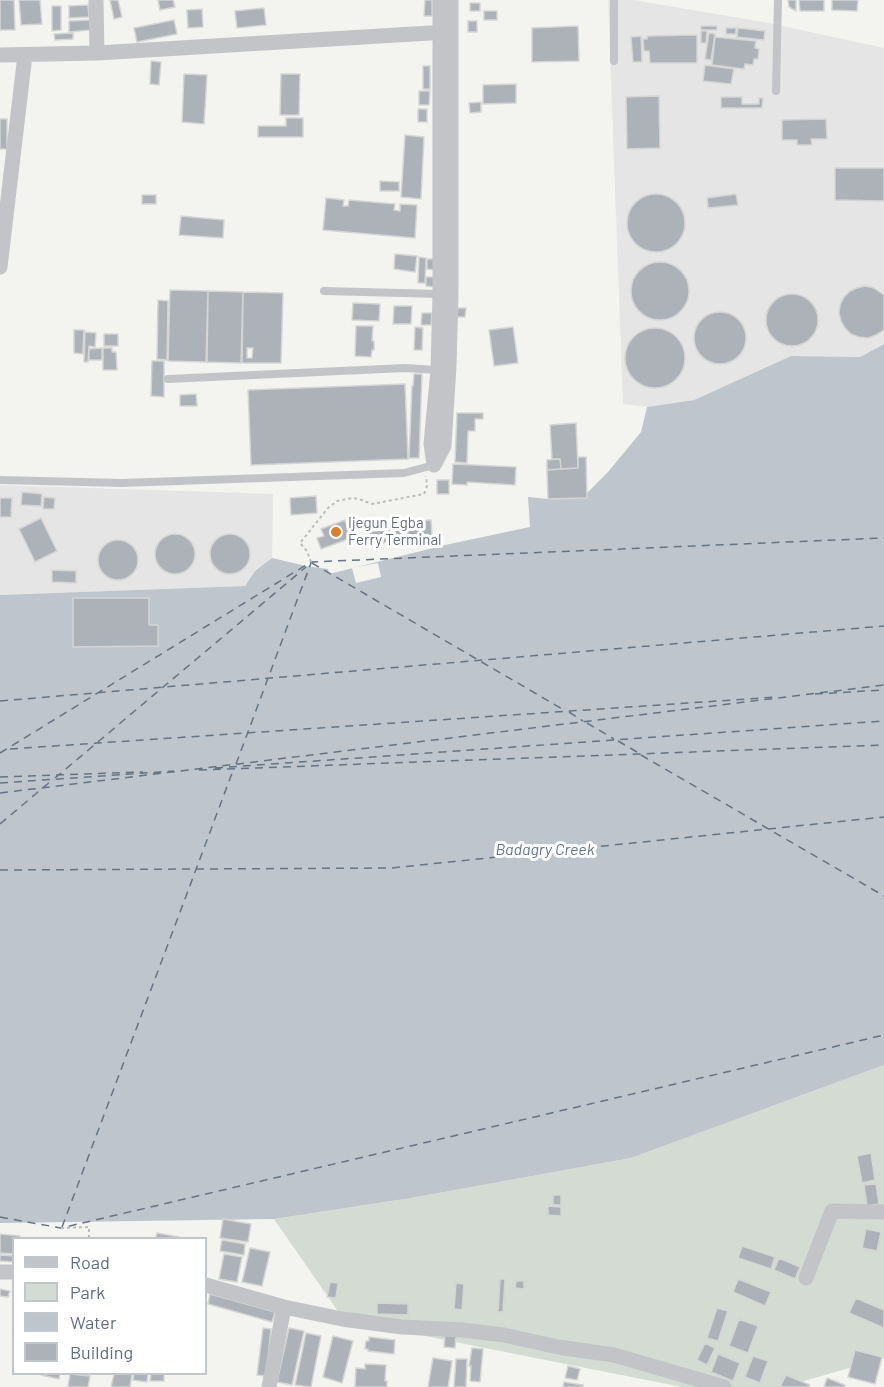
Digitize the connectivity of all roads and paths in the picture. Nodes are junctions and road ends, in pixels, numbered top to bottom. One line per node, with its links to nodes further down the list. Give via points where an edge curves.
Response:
1 (96, 0): 7 (street)
2 (440, 0): 6 (street)
3 (451, 0): 6 (street)
4 (614, 0): 10 (lane)
5 (778, 0): 11 (lane)
6 (445, 32): 7 (street); 14 (street); 17 (street, via 449,366 444,446)
7 (97, 53): 9 (street)
8 (0, 55): 9 (street)
9 (25, 55): 12 (street)
10 (614, 62)
11 (776, 91)
12 (0, 267)
13 (324, 291): 14 (lane)
14 (440, 294): 15 (street)
15 (438, 370): 16 (lane, via 405,368); 17 (street)
16 (168, 379)
17 (429, 466): 18 (lane, via 404,473 122,483); 19 (path, via 424,494 372,504 352,498 328,508 300,543)
18 (0, 480)
19 (311, 562)
20 (884, 1212): 23 (street, via 832,1211)
21 (62, 1228): 22 (path, via 89,1227)
22 (89, 1237)
23 (806, 1278)
24 (207, 1285): 25 (street)
25 (284, 1306): 26 (street); 27 (street, via 402,1328 504,1335 614,1355)
26 (270, 1387)
27 (724, 1387)

